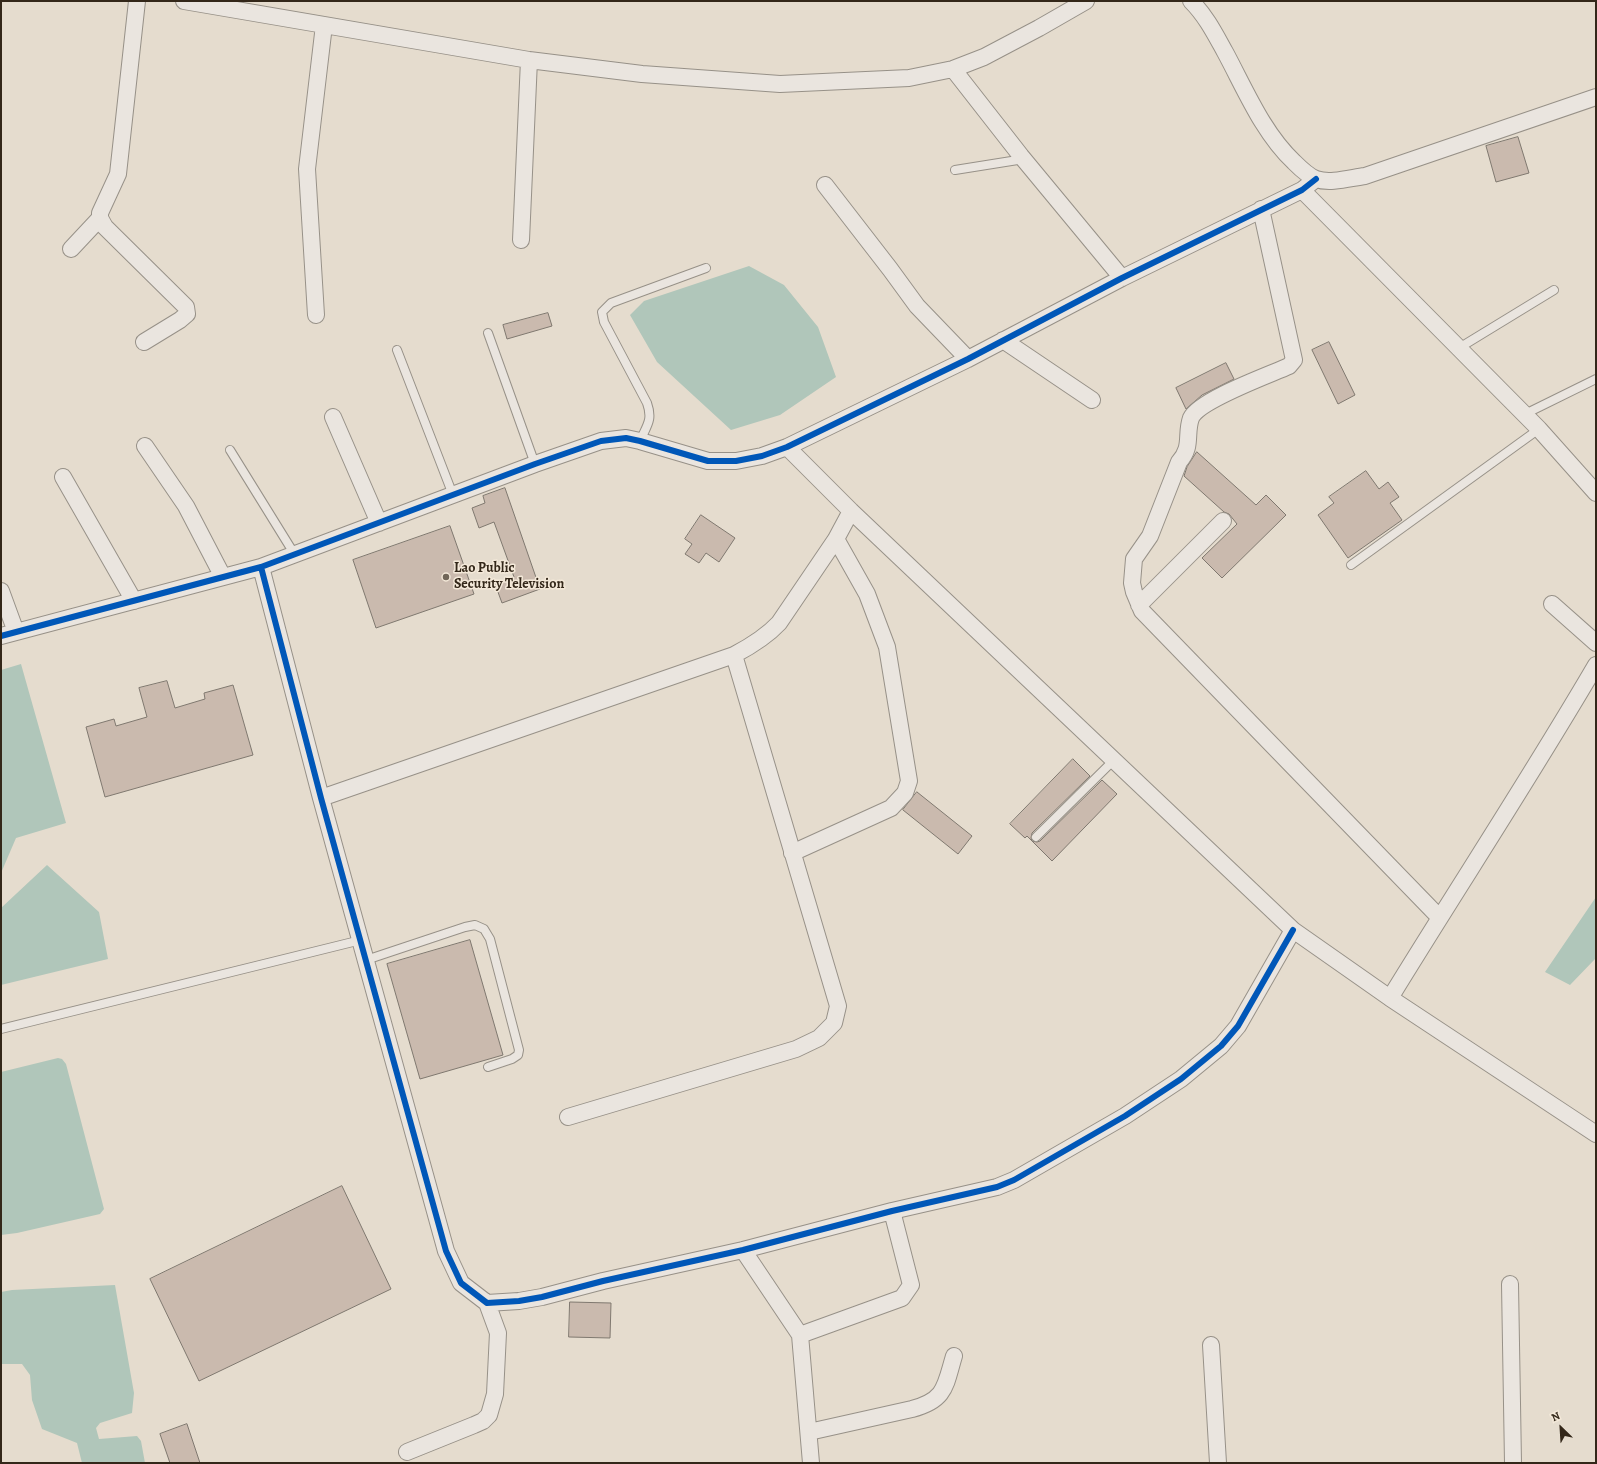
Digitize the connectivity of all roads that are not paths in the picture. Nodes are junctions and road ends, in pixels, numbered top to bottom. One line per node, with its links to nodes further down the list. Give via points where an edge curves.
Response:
1 (137, 1): 15 (street, via 118,174)
2 (184, 1): 5 (street)
3 (1086, 1): 7 (street, via 984,57)
4 (1191, 1): 11 (street, via 1209,23 1274,140 1283,152)
5 (324, 25): 6 (street); 21 (street, via 306,169)
6 (529, 60): 7 (street, via 642,74 780,84 909,78); 16 (street)
7 (953, 69): 9 (street)
8 (1596, 97): 11 (street, via 1365,176 1327,180)
9 (1024, 159): 10 (lane); 19 (street)
10 (955, 170)
11 (1316, 178): 13 (street)
12 (825, 185): 27 (street, via 917,306)
13 (1302, 190): 14 (street); 25 (street)
14 (1261, 209): 19 (street); 52 (street, via 1294,360 1289,366 1212,400 1197,410 1191,419 1188,448 1179,462 1150,536 1134,559 1132,583)
15 (100, 218): 17 (street); 24 (street, via 105,227 186,307 186,314 180,320)
16 (521, 240)
17 (71, 249)
18 (706, 268): 33 (lane, via 611,303 602,312 604,322 647,403 649,421)
19 (1122, 278): 23 (street)
20 (1554, 290): 25 (lane)
21 (316, 315)
22 (488, 333): 37 (lane)
23 (1003, 340): 27 (street); 29 (street)
24 (144, 342)
25 (1458, 348): 30 (street)
26 (397, 350): 40 (lane)
27 (968, 359): 35 (street)
28 (1596, 379): 30 (lane)
29 (1092, 400)
30 (1525, 414): 32 (street)
31 (333, 417): 43 (street)
32 (1539, 429): 39 (street); 46 (lane)
33 (640, 441): 35 (street, via 708,461 736,461 762,456); 37 (street, via 626,438 601,441)
34 (145, 446): 48 (street, via 186,506)
35 (787, 447): 41 (street)
36 (230, 450): 45 (lane)
37 (535, 464): 40 (street)
38 (63, 477): 50 (street)
39 (1596, 493)
40 (453, 495): 43 (street)
41 (851, 511): 44 (street); 57 (street)
42 (1223, 521): 52 (street)
43 (379, 523): 45 (street)
44 (836, 539): 55 (street, via 779,623 769,634); 60 (street, via 867,594 887,647 909,781 905,793 891,808)
45 (295, 555): 47 (street)
46 (1352, 565)
47 (261, 567): 48 (street); 58 (street)
48 (223, 577): 50 (street)
49 (1, 591): 53 (street)
50 (134, 601): 53 (street)
51 (1552, 604): 54 (street)
52 (1139, 605): 61 (street)
53 (8, 634)
54 (1596, 643)
55 (734, 655): 58 (street); 60 (street)
56 (1596, 665): 61 (street, via 1547,748)
57 (1114, 760): 59 (lane); 62 (street)
58 (321, 798): 63 (street)
59 (1036, 837)
60 (792, 853): 68 (street, via 838,1006 834,1022 819,1038 796,1049)
61 (1439, 917): 65 (street)
62 (1293, 930): 65 (street); 70 (street, via 1238,1026 1222,1046 1180,1079 1126,1116 1014,1180 997,1187)
63 (361, 940): 64 (street); 66 (lane)
64 (366, 960): 67 (lane, via 465,927 475,926 484,929 490,939 519,1050 518,1055 512,1059); 73 (street, via 446,1251 461,1283)
65 (1390, 998): 69 (street)
66 (1, 1029)
67 (488, 1067)
68 (568, 1116)
69 (1596, 1134)
70 (892, 1211): 71 (street); 74 (street, via 911,1285 909,1291 902,1298)
71 (743, 1250): 73 (street, via 542,1297); 74 (street)
72 (1510, 1284): 81 (street)
73 (486, 1303): 78 (street, via 498,1333 495,1394 489,1415 483,1421)
74 (800, 1335): 77 (street)
75 (1212, 1345): 80 (street)
76 (954, 1356): 77 (street, via 944,1389 928,1403 912,1409)
77 (809, 1432): 79 (street)
78 (406, 1452)
79 (811, 1463)
80 (1218, 1463)
81 (1513, 1463)

